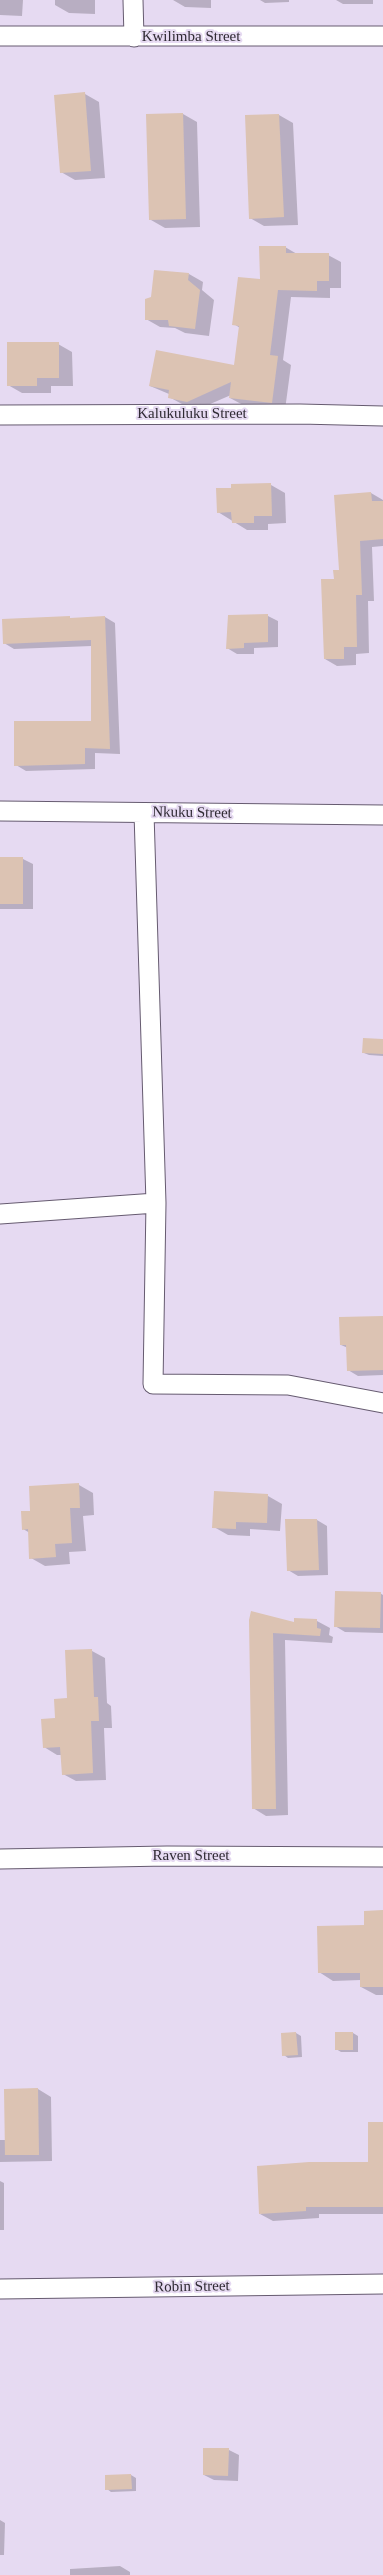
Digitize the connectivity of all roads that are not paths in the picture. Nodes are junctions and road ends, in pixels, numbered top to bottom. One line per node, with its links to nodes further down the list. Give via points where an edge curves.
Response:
1 (133, 0): 4 (street)
2 (0, 36): 4 (street, Kwilimba Street)
3 (383, 36): 4 (street, Kwilimba Street)
4 (134, 37)
5 (0, 415): 6 (street, Kalukuluku Street)
6 (383, 416)
7 (0, 811): 8 (street, Nkuku Street)
8 (144, 813): 9 (street, Nkuku Street); 10 (street)
9 (383, 815)
10 (156, 1202): 11 (street); 12 (street, via 153,1384 288,1385)
11 (0, 1214)
12 (383, 1403)
13 (383, 1856): 14 (street, Raven Street)
14 (0, 1859)
15 (383, 2284): 16 (street, Robin Street)
16 (0, 2289)

